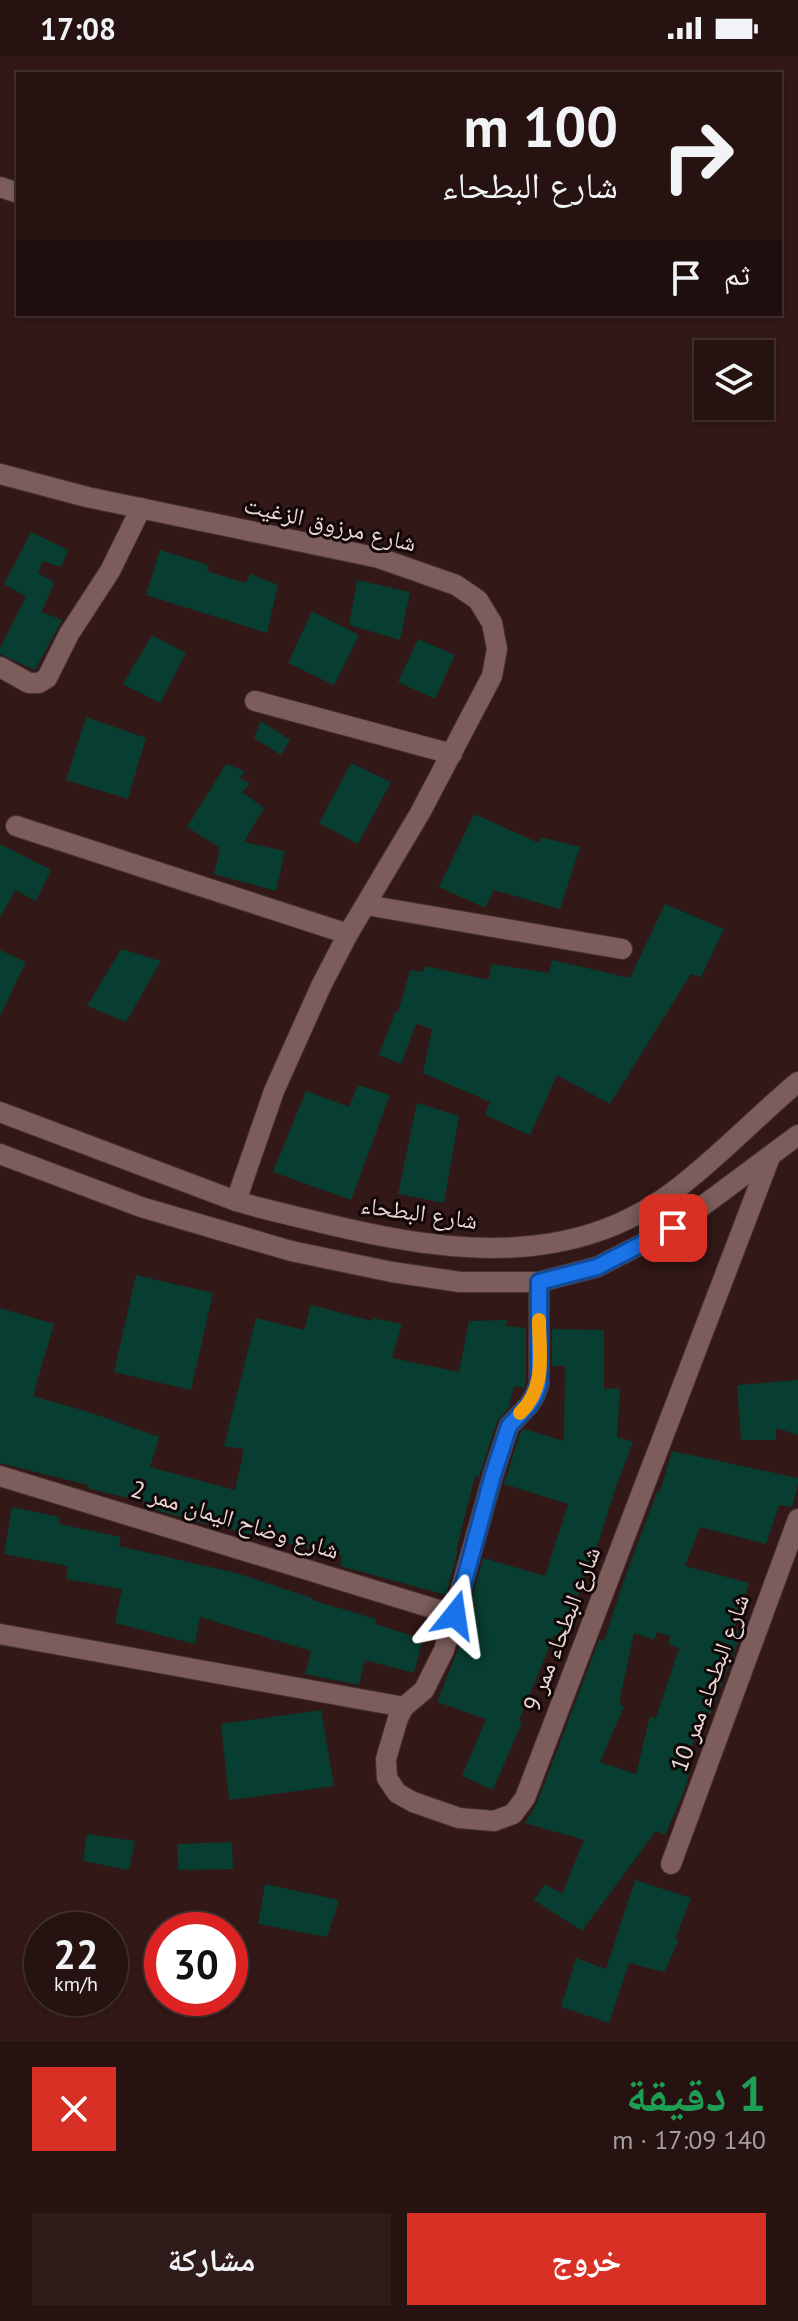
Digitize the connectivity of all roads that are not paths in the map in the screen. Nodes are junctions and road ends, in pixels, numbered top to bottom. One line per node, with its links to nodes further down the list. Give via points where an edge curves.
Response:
1 (0, 474): 2 (street, شارع مرزوق الزغيت)
2 (141, 508): 3 (street, via 47,678 29,683); 5 (street, شارع مرزوق الزغيت, via 357,553 468,592 486,611 497,649 492,676)
3 (0, 667)
4 (255, 701): 5 (street)
5 (452, 754): 7 (street, شارع مرزوق الزغيت)
6 (16, 826): 8 (street)
7 (366, 905): 8 (street, شارع مرزوق الزغيت); 9 (street)
8 (348, 934): 15 (street, شارع مرزوق الزغيت, via 274,1091)
9 (622, 949)
10 (798, 1082): 16 (street, شارع البطحاء, via 674,1191 605,1230 567,1241 527,1247 445,1247)
11 (0, 1112): 15 (street, شارع البطحاء)
12 (798, 1135): 14 (street)
13 (0, 1154): 17 (street)
14 (770, 1157): 18 (street, via 673,1228 597,1267); 23 (street, شارع البطحاء ممر 9, via 525,1798 513,1814 473,1821 397,1793 387,1778 386,1759)
15 (236, 1201): 16 (street, شارع البطحاء)
16 (257, 1207): 17 (street)
17 (248, 1240): 18 (street, via 460,1282)
18 (539, 1282): 21 (street, شارع البطحاء ممر 9, via 539,1384 529,1405 509,1426)
19 (0, 1476): 21 (street, شارع وضاح اليمان ممر 2)
20 (798, 1519): 24 (street, شارع البطحاء ممر 10)
21 (455, 1615): 23 (street, شارع البطحاء ممر 9, via 432,1679)
22 (0, 1634): 23 (street)
23 (404, 1707)
24 (671, 1864)

